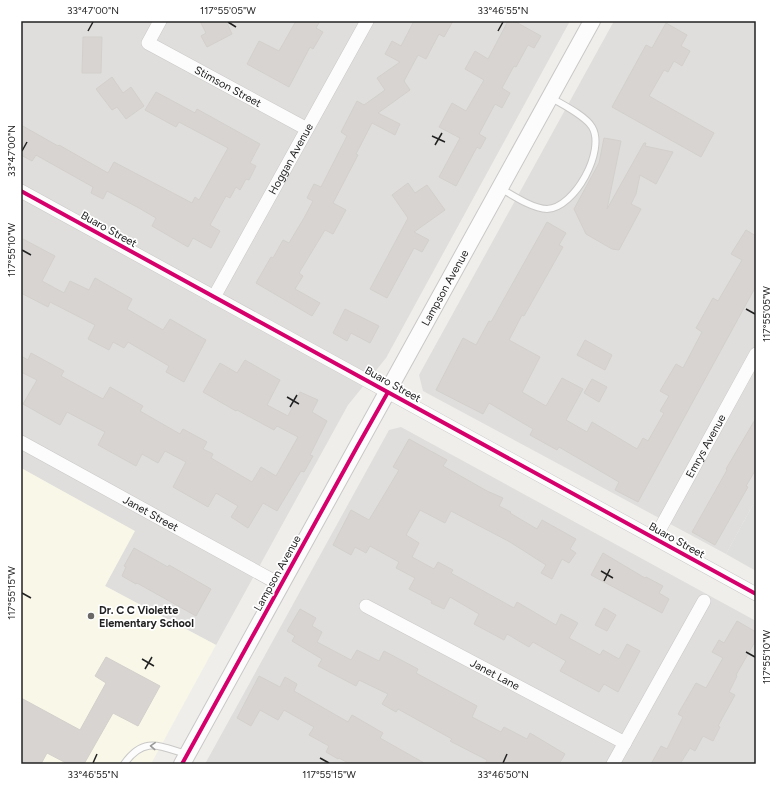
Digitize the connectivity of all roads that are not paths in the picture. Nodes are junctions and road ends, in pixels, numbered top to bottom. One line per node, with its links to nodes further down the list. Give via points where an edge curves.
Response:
1 (160, 21): 5 (street, Stimson Street, via 148,43)
2 (367, 21): 5 (street, Hoggan Avenue)
3 (592, 21): 4 (street, Lampson Avenue)
4 (550, 97): 6 (street, Lampson Avenue); 6 (lane, via 587,120 593,128 596,142 591,165 578,188 568,199 549,209 539,208)
5 (307, 129): 8 (street, Hoggan Avenue)
6 (500, 188): 10 (street, Lampson Avenue)
7 (21, 191): 8 (street, Buaro Street)
8 (214, 297): 10 (street, Buaro Street)
9 (756, 354): 12 (street, Emrys Avenue)
10 (388, 392): 12 (street, Buaro Street); 13 (street, Lampson Avenue)
11 (21, 442): 13 (street, Janet Street)
12 (655, 538): 14 (street, Buaro Street)
13 (281, 585): 18 (street, Lampson Avenue)
14 (756, 594)
15 (704, 601): 17 (street)
16 (366, 606): 17 (street, Janet Lane)
17 (625, 743): 20 (street)
18 (185, 759): 19 (lane, one-way to 19, via 153,745 142,747)
19 (124, 764)
20 (613, 764)

